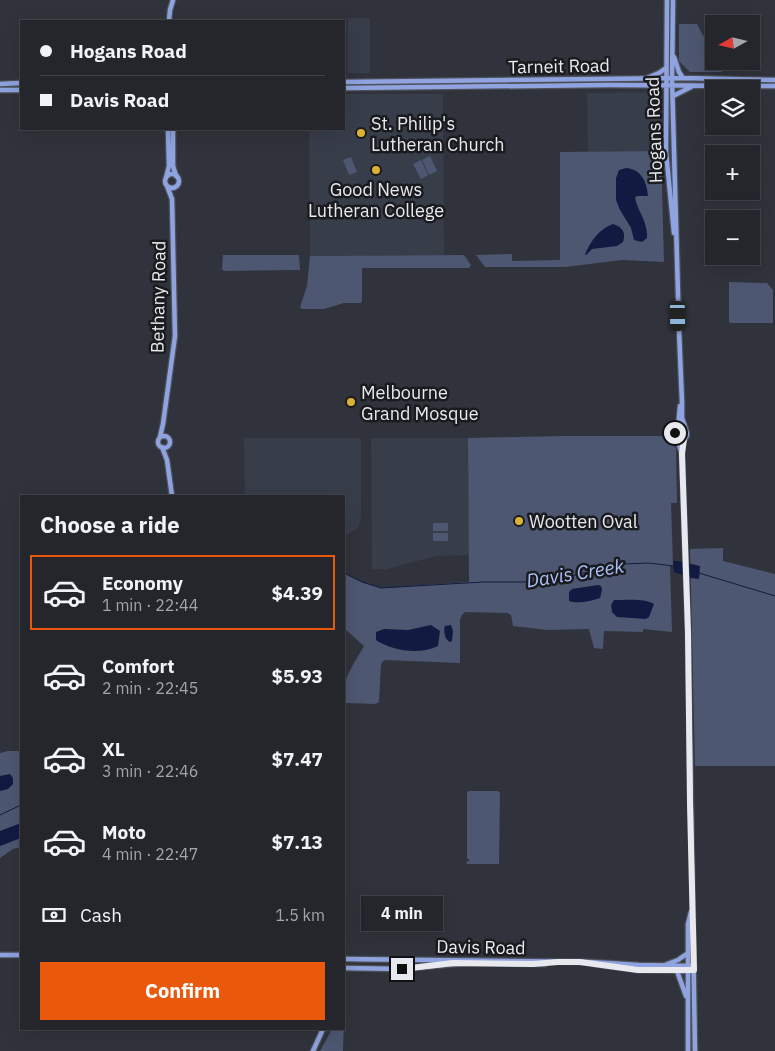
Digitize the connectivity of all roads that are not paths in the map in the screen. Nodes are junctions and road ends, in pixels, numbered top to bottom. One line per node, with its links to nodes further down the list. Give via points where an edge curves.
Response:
1 (173, 0): 4 (street)
2 (667, 0): 6 (street, Hogans Road)
3 (673, 0): 5 (street, Hogans Road)
4 (169, 20)
5 (673, 54): 8 (street); 10 (street, Hogans Road)
6 (666, 67): 7 (street); 9 (street, Hogans Road)
7 (646, 78): 9 (street, Tarneit Road); 12 (street, Tarneit Road)
8 (683, 78): 10 (street, Tarneit Road); 11 (street, Tarneit Road)
9 (666, 79): 10 (street, Tarneit Road); 15 (street, Hogans Road)
10 (672, 79): 16 (street, Hogans Road)
11 (775, 80)
12 (345, 82)
13 (20, 83): 14 (street)
14 (0, 84)
15 (666, 86): 16 (street, Tarneit Road); 19 (street, Tarneit Road); 26 (street, Hogans Road)
16 (672, 86): 17 (street, Tarneit Road); 22 (street, Hogans Road)
17 (694, 86): 18 (street, Tarneit Road); 22 (street)
18 (775, 86)
19 (345, 88)
20 (0, 90): 21 (street)
21 (20, 90)
22 (673, 96): 23 (street, Hogans Road)
23 (673, 117): 26 (street, via 671,144); 32 (street, Hogans Road)
24 (168, 130): 28 (street)
25 (173, 130): 27 (street)
26 (666, 147): 31 (street, Hogans Road)
27 (176, 176): 28 (street); 30 (street)
28 (166, 178): 29 (street)
29 (167, 186): 30 (street); 33 (street, Bethany Road)
30 (176, 186): 33 (street, Bethany Road)
31 (669, 190): 32 (street); 34 (street, Hogans Road)
32 (675, 197): 34 (street, Hogans Road)
33 (172, 199): 36 (street, Bethany Road, via 175,330)
34 (677, 259): 35 (street, Hogans Road)
35 (681, 389): 37 (street, Hogans Road); 38 (street, Hogans Road, via 682,418)
36 (163, 424): 39 (street, Bethany Road); 40 (street, Bethany Road)
37 (678, 429): 38 (street); 41 (street, via 675,433)
38 (686, 430): 42 (street)
39 (167, 436): 40 (street); 43 (street)
40 (160, 438): 44 (street, via 158,444)
41 (678, 439): 42 (street); 45 (street)
42 (684, 439): 45 (street)
43 (169, 446): 44 (street); 46 (street)
44 (162, 448): 46 (street)
45 (682, 454): 48 (street)
46 (167, 460): 47 (street)
47 (172, 495)
48 (692, 909): 49 (street, via 688,924); 57 (street)
49 (688, 953): 55 (street); 58 (street)
50 (0, 955): 51 (street)
51 (20, 955)
52 (345, 959): 53 (street, Davis Road)
53 (558, 962): 54 (street, Davis Road); 56 (street, Davis Road)
54 (580, 962): 55 (street, Davis Road); 59 (street, Davis Road, via 631,970)
55 (663, 966): 58 (street, Davis Road)
56 (345, 968)
57 (694, 968): 58 (street, Davis Road); 64 (street)
58 (688, 969): 59 (street, Davis Road); 60 (street)
59 (677, 971): 60 (street)
60 (687, 999): 63 (street)
61 (324, 1030): 62 (street)
62 (313, 1051)
63 (688, 1051)
64 (695, 1051)

